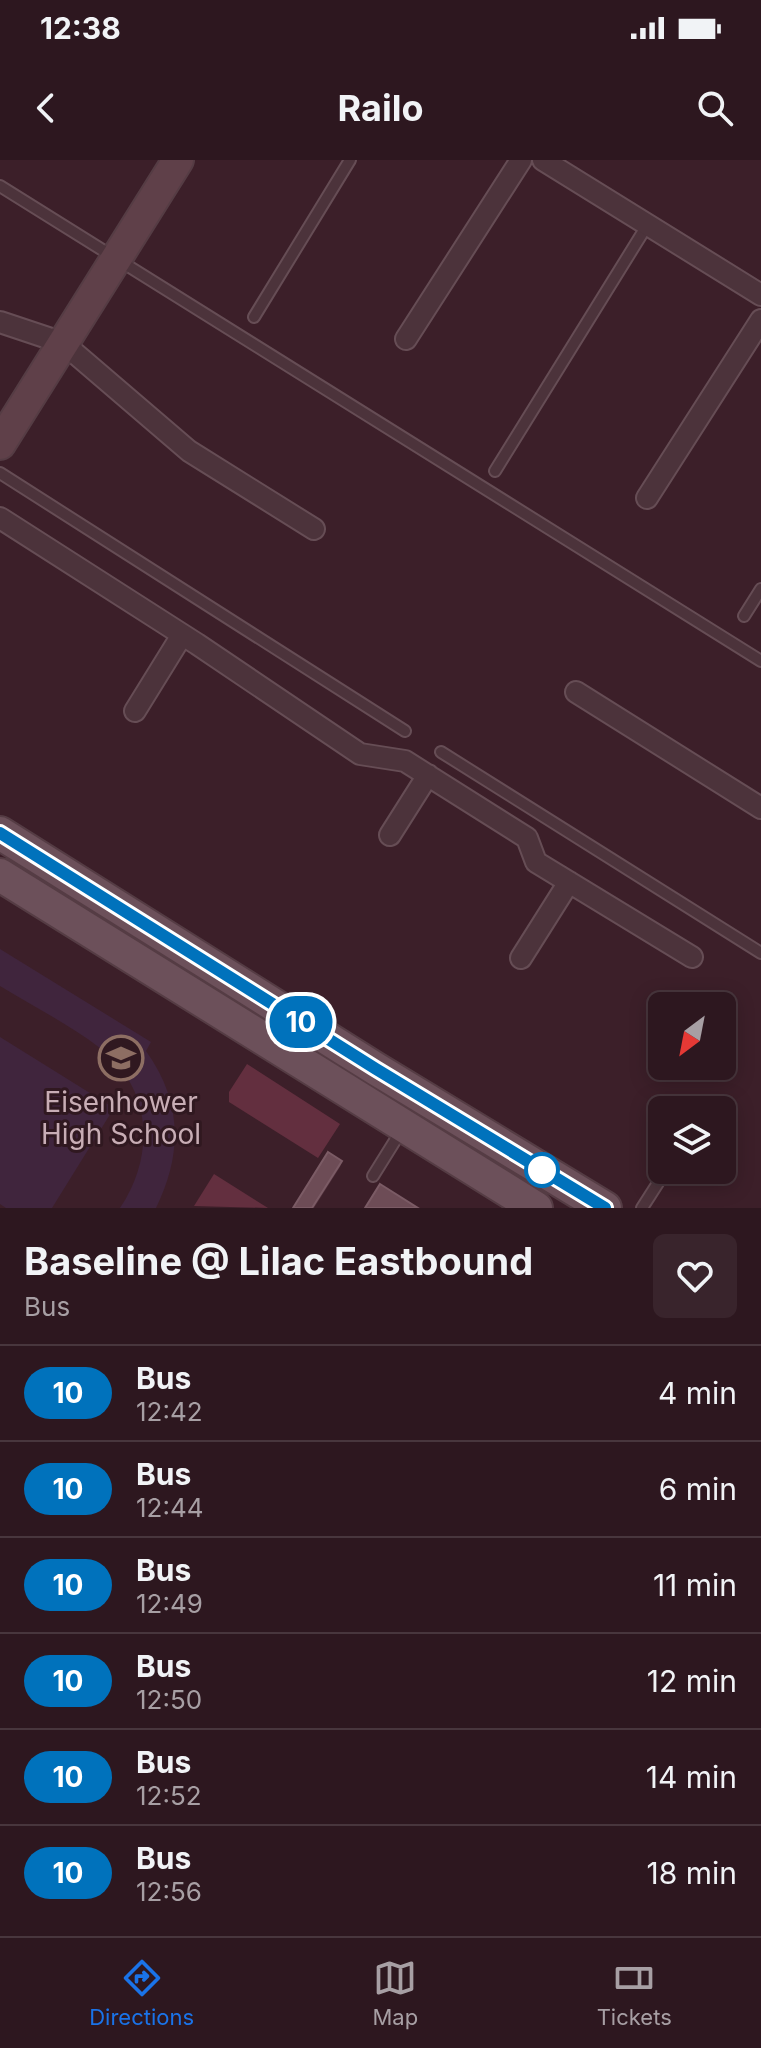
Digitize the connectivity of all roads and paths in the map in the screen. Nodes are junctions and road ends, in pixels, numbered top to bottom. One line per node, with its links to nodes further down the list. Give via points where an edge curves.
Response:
1 (178, 160): 7 (street)
2 (350, 160): 9 (lane)
3 (521, 160): 12 (street)
4 (543, 160): 6 (street)
5 (0, 186): 7 (lane)
6 (648, 224): 8 (street); 15 (lane)
7 (116, 259): 13 (street); 23 (lane)
8 (761, 295)
9 (254, 317)
10 (761, 320): 17 (street)
11 (0, 322): 13 (street)
12 (406, 339)
13 (63, 343): 14 (street); 19 (street, via 189,451)
14 (0, 444)
15 (495, 471)
16 (0, 473): 26 (lane)
17 (647, 498)
18 (0, 518): 22 (street)
19 (314, 529)
20 (761, 589): 21 (lane)
21 (744, 616)
22 (182, 635): 25 (street); 28 (street, via 360,754 405,761)
23 (761, 661)
24 (576, 692): 29 (street)
25 (135, 711)
26 (405, 731)
27 (441, 752): 34 (lane)
28 (428, 775): 31 (street); 33 (street, via 527,838 536,862)
29 (761, 808)
30 (0, 833): 41 (main road)
31 (390, 835)
32 (0, 875): 37 (main road)
33 (569, 882): 35 (street); 36 (street)
34 (761, 953)
35 (692, 957)
36 (521, 958)
37 (404, 1126): 38 (lane); 40 (main road)
38 (373, 1176)
39 (657, 1184): 42 (lane)
40 (536, 1208)
41 (605, 1208)
42 (642, 1208)

